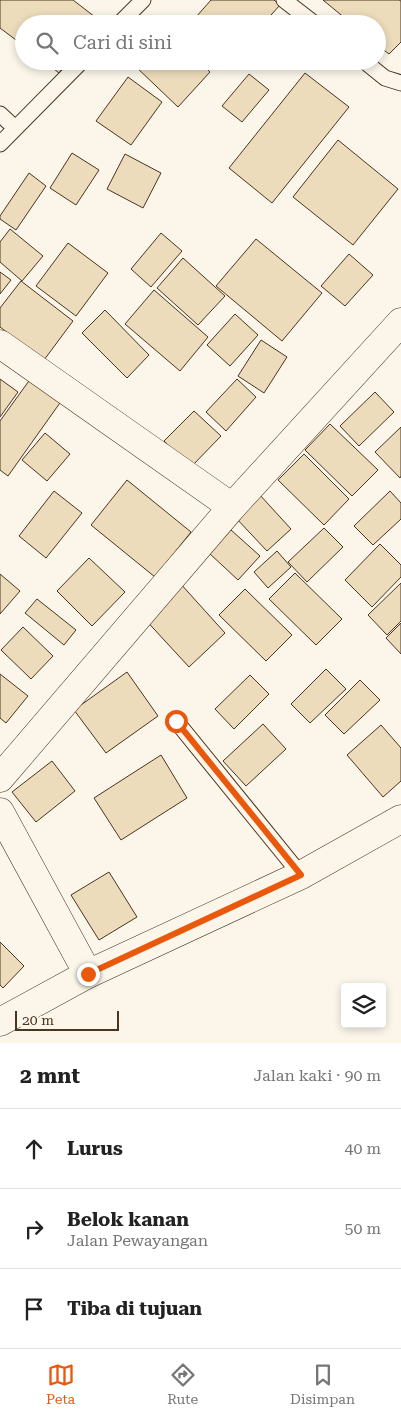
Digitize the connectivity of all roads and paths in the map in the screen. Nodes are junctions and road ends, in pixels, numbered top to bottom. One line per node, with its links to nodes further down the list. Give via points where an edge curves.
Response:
1 (143, 0): 3 (lane)
2 (284, 0): 4 (lane)
3 (128, 15)
4 (303, 15)
5 (73, 70): 9 (lane)
6 (375, 70): 7 (lane, via 385,78)
7 (401, 83)
8 (0, 114): 9 (lane)
9 (15, 128): 10 (lane)
10 (0, 144)
11 (401, 322): 13 (street)
12 (0, 344): 13 (street)
13 (232, 507): 15 (street)
14 (176, 721): 18 (lane)
15 (0, 778)
16 (0, 812): 19 (street)
17 (401, 819): 18 (street)
18 (301, 875): 19 (street)
19 (88, 974): 20 (street)
20 (0, 1022)

